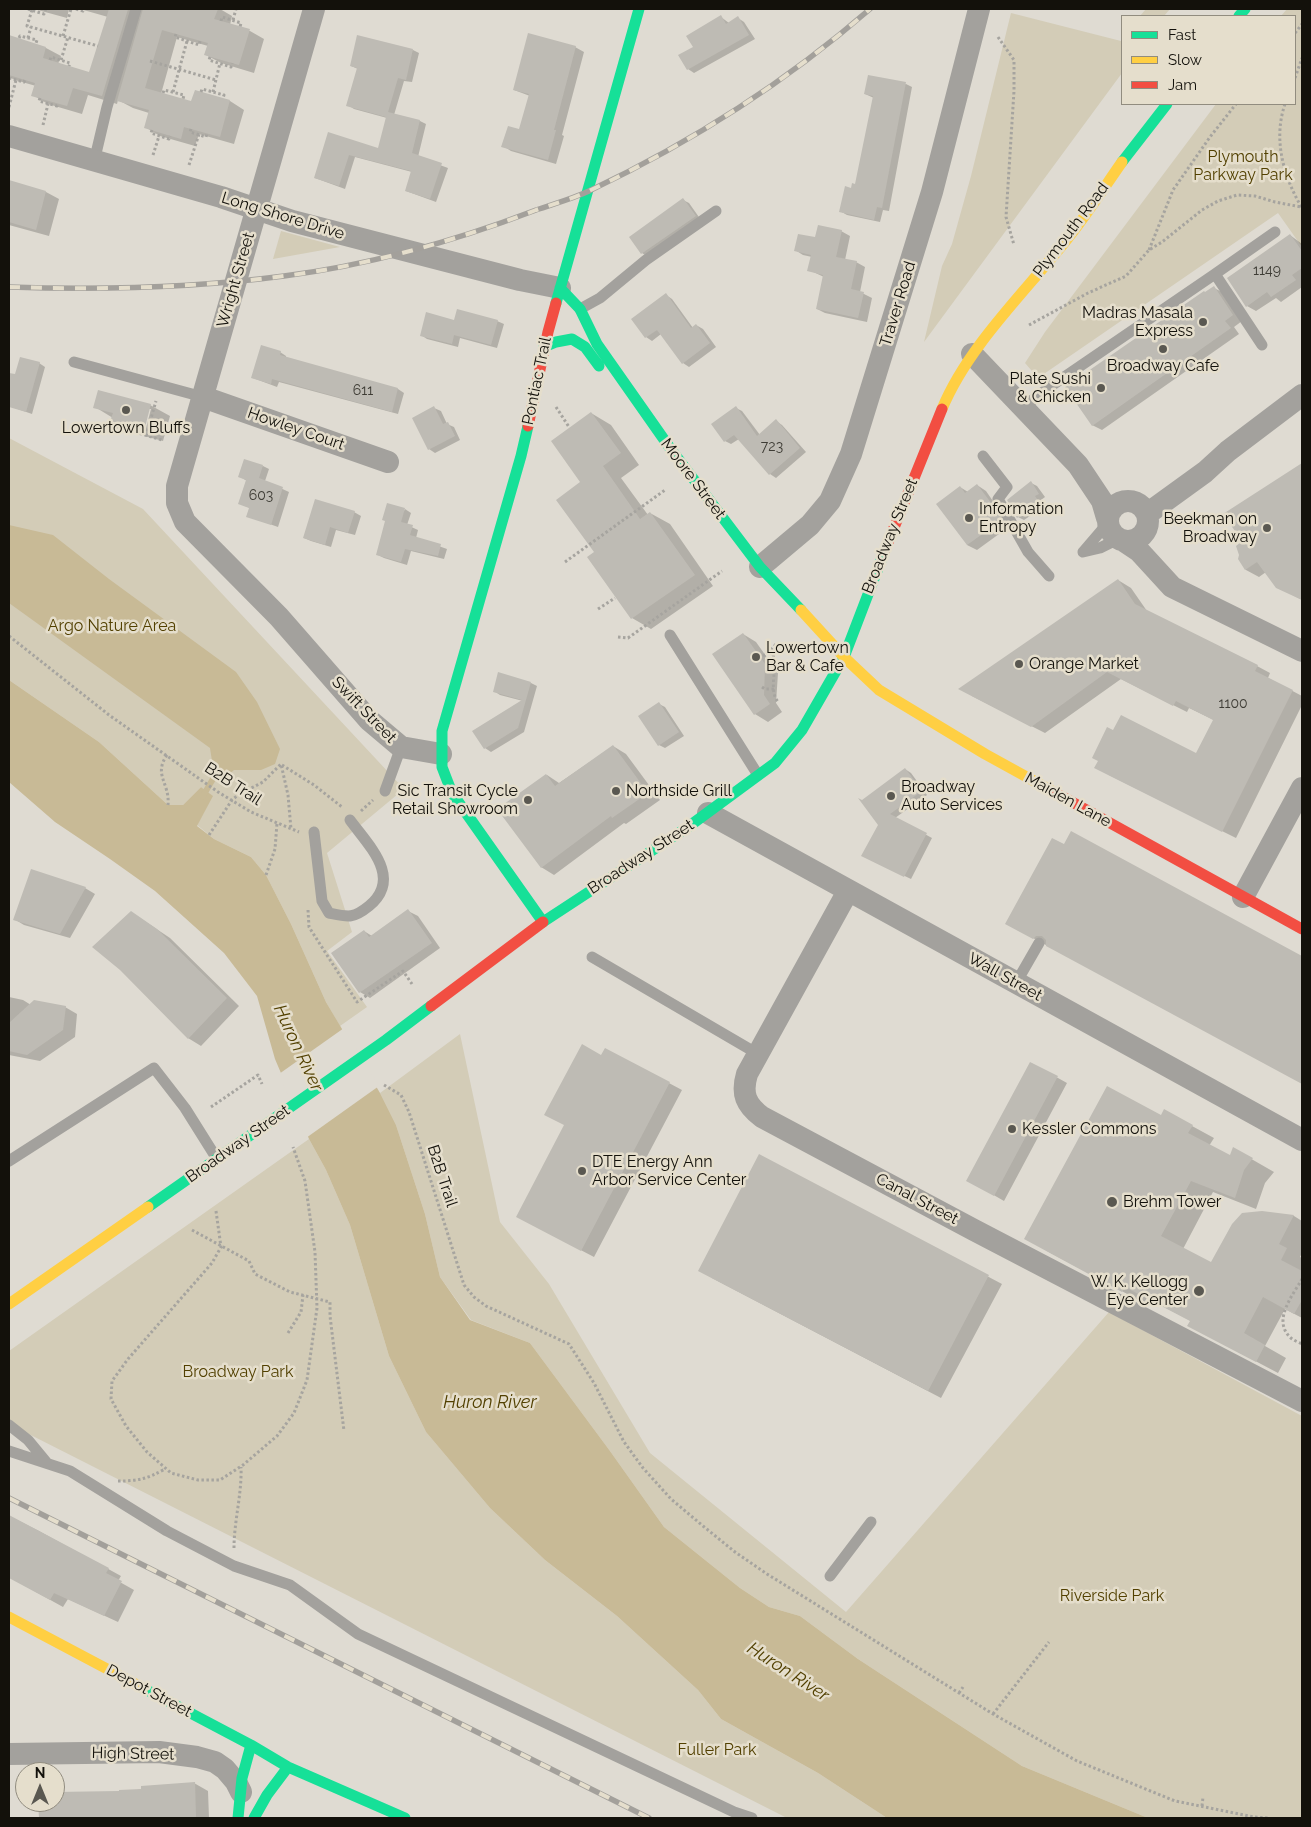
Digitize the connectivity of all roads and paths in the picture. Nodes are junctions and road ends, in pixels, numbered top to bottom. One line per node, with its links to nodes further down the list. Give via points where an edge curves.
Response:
1 (30, 9): 2 (path, via 44,14); 13 (path, via 27,26)
2 (46, 9)
3 (71, 9): 16 (path)
4 (76, 9): 5 (path)
5 (84, 9)
6 (136, 9): 61 (lane)
7 (236, 9): 11 (path)
8 (314, 9): 64 (street, Wright Street)
9 (639, 9): 70 (main road, Pontiac Trail)
10 (973, 10): 95 (street, Traver Road, via 932,192 851,454 830,501 810,525)
11 (233, 20): 12 (path, via 222,17); 14 (path, via 241,23)
12 (221, 21)
13 (31, 27): 16 (path); 20 (path)
14 (240, 27)
15 (176, 34): 21 (path, via 175,37)
16 (63, 36): 17 (path)
17 (68, 37): 24 (path); 28 (path)
18 (998, 37): 67 (path, via 1014,60 1006,217)
19 (19, 38): 20 (path)
20 (28, 38): 23 (path, via 36,40)
21 (187, 41): 22 (path, via 199,45); 33 (path)
22 (200, 41)
23 (36, 43)
24 (98, 46)
25 (210, 57): 30 (path, via 208,60)
26 (1302, 58): 34 (path)
27 (50, 60): 28 (path, via 51,57)
28 (61, 60): 32 (path, via 70,63)
29 (150, 61): 33 (path)
30 (220, 64): 31 (path, via 231,67); 38 (path)
31 (232, 64)
32 (69, 66)
33 (180, 69): 38 (path); 39 (path)
34 (1296, 75)
35 (9, 78): 36 (path)
36 (16, 80): 37 (path); 51 (path)
37 (25, 80)
38 (216, 80): 41 (path)
39 (173, 92): 42 (path, via 164,90); 45 (path, via 184,95)
40 (201, 92): 41 (path, via 202,89)
41 (213, 92): 44 (path, via 224,95)
42 (163, 93)
43 (40, 98): 47 (path, via 39,101)
44 (223, 98)
45 (183, 99)
46 (58, 103): 47 (path, via 57,106)
47 (48, 104): 52 (path)
48 (1166, 105): 75 (main road, Plymouth Road, via 1066,241)
49 (1235, 105): 68 (path, via 1173,190)
50 (1285, 105): 63 (path, via 1278,134 1280,151 1284,169)
51 (9, 107)
52 (43, 127)
53 (191, 129): 56 (path, via 190,132)
54 (152, 130): 58 (path, via 151,134)
55 (207, 133): 56 (path, via 206,137)
56 (199, 134): 62 (path)
57 (9, 136): 61 (street, Long Shore Drive)
58 (159, 136): 59 (path, via 168,139); 60 (path)
59 (170, 136)
60 (152, 158)
61 (94, 162): 64 (street, Long Shore Drive)
62 (188, 168)
63 (1302, 207): 68 (path, via 1237,195 1202,210)
64 (256, 209): 70 (street, Long Shore Drive, via 502,276); 80 (street, Wright Street)
65 (716, 211): 71 (lane, via 646,260 600,298)
66 (1275, 232): 69 (lane)
67 (1014, 245)
68 (1149, 250): 72 (path, via 1126,276)
69 (1215, 274): 73 (lane); 82 (lane)
70 (560, 288): 71 (main road, Moore Street); 74 (main road, Pontiac Trail)
71 (580, 309): 77 (main road, Moore Street, via 597,344)
72 (1029, 325)
73 (1262, 345)
74 (544, 347): 77 (main road, via 572,339 586,347 609,376); 113 (main road, Pontiac Trail, via 521,456 446,715)
75 (972, 354): 82 (street); 108 (main road, Broadway Street, via 949,392)
76 (74, 362): 78 (lane)
77 (621, 378): 95 (main road, Moore Street)
78 (160, 386): 80 (lane); 85 (path)
79 (1302, 394): 91 (street, via 1228,451 1194,463)
80 (203, 397): 88 (street, Howley Court); 92 (street, Wright Street, via 177,486 177,503)
81 (553, 402): 84 (path)
82 (1023, 407): 89 (street)
83 (111, 424): 85 (path)
84 (569, 427)
85 (146, 436): 86 (path)
86 (162, 440)
87 (983, 456): 97 (lane, via 1007,487 998,499 1028,552)
88 (388, 462)
89 (1078, 465): 91 (street); 93 (street, via 1102,501)
90 (665, 490): 94 (path)
91 (1139, 511): 93 (street, via 1113,506); 93 (street, via 1138,538); 98 (street, via 1162,557)
92 (185, 522): 112 (street, Swift Street, via 279,617 369,720)
93 (1114, 530): 98 (street, via 1139,551 1172,587)
94 (565, 562)
95 (760, 567): 108 (main road, Moore Street)
96 (722, 571): 103 (path, via 628,638)
97 (1048, 576)
98 (1194, 596): 106 (street)
99 (614, 598): 100 (path)
100 (598, 609)
101 (670, 635): 116 (lane)
102 (9, 636): 114 (path, B2B Trail, via 109,715)
103 (618, 637)
104 (776, 644): 105 (path)
105 (770, 650): 107 (path); 110 (path, via 775,658)
106 (1302, 652)
107 (763, 656)
108 (844, 657): 116 (main road, Broadway Street, via 802,730 775,763); 129 (main road, Maiden Lane, via 879,690 907,708)
109 (762, 687): 110 (path)
110 (774, 688): 111 (path)
111 (778, 702)
112 (401, 747): 113 (street, Swift Street); 118 (lane)
113 (441, 754): 131 (main road, via 442,767 452,793)
114 (167, 755): 119 (path, B2B Trail); 120 (path, via 161,763 160,772 169,795)
115 (281, 764): 119 (path, via 263,782); 122 (path, via 335,802); 124 (path)
116 (758, 776): 121 (main road, Broadway Street)
117 (1302, 788): 129 (street)
118 (385, 791)
119 (232, 800): 123 (path, B2B Trail); 126 (path)
120 (168, 805)
121 (708, 813): 128 (street, Wall Street); 131 (main road, Broadway Street)
122 (350, 820): 125 (lane, via 381,862 384,879 379,897 349,917 329,913 322,901)
123 (277, 823): 124 (path, B2B Trail); 127 (path, via 275,850)
124 (291, 828): 125 (path, B2B Trail)
125 (309, 833)
126 (209, 835)
127 (266, 875)
128 (848, 891): 135 (street, Wall Street); 137 (street, Canal Street)
129 (1243, 897): 132 (main road, Maiden Lane)
130 (308, 903): 136 (path, via 310,927 357,1002 403,971)
131 (543, 922): 143 (main road, Broadway Street, via 386,1040)
132 (1302, 929)
133 (1039, 942): 135 (lane)
134 (592, 957): 137 (lane)
135 (1016, 983): 141 (street, Wall Street)
136 (412, 984)
137 (758, 1054): 155 (street, Canal Street, via 744,1084 750,1108 762,1116)
138 (262, 1084): 140 (path, via 258,1075)
139 (384, 1085): 149 (path, B2B Trail, via 401,1095 409,1112)
140 (211, 1107)
141 (1302, 1140)
142 (293, 1147): 151 (path, via 305,1181 315,1252)
143 (217, 1159): 144 (lane, via 185,1108 154,1068); 152 (main road, Broadway Street)
144 (9, 1161)
145 (216, 1211): 147 (path)
146 (192, 1230): 147 (path)
147 (221, 1247): 150 (path, via 249,1261 255,1274); 161 (path, via 212,1264 112,1381 111,1399 126,1426)
148 (1302, 1279): 154 (path, via 1282,1318 1289,1337)
149 (464, 1285)
150 (303, 1295): 151 (path); 153 (path, via 301,1312)
151 (316, 1298): 157 (path, via 330,1302); 160 (path, via 307,1380 294,1414 277,1436)
152 (9, 1304)
153 (288, 1334)
154 (1302, 1344)
155 (1302, 1401)
156 (9, 1425): 159 (lane, via 28,1440)
157 (344, 1431)
158 (9, 1451): 159 (lane)
159 (48, 1463): 162 (lane)
160 (241, 1467): 161 (path, via 220,1480 198,1480); 164 (path, via 242,1484 234,1528 234,1548)
161 (165, 1469): 162 (path, via 137,1481)
162 (90, 1482): 164 (lane, via 167,1531)
163 (871, 1522): 165 (lane)
164 (240, 1568): 180 (lane, via 290,1585 358,1634)
165 (830, 1576)
166 (9, 1617): 171 (main road, Depot Street)
167 (1049, 1642): 170 (path)
168 (963, 1687): 169 (path)
169 (959, 1693)
170 (993, 1714)
171 (251, 1745): 173 (main road, Depot Street); 174 (main road)
172 (9, 1754): 174 (street, High Street, via 159,1752 197,1757 225,1769)
173 (288, 1767): 178 (main road); 179 (main road, Depot Street)
174 (241, 1792): 177 (main road)
175 (1203, 1796): 176 (path)
176 (1202, 1806)
177 (238, 1818)
178 (254, 1818)
179 (403, 1818)
180 (752, 1818)

